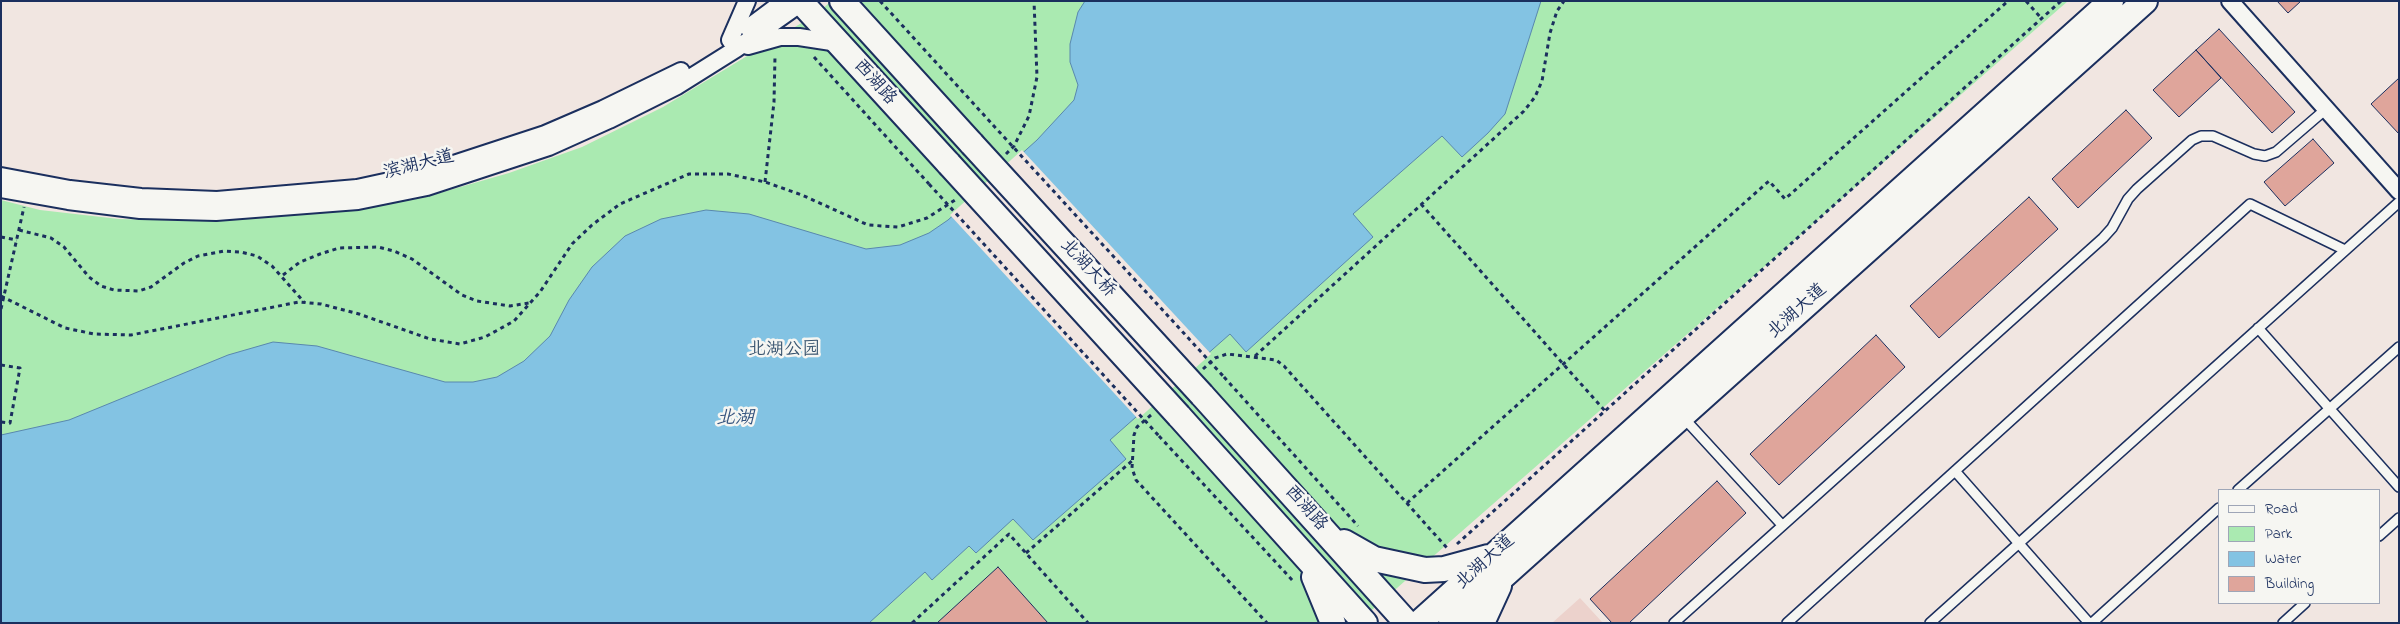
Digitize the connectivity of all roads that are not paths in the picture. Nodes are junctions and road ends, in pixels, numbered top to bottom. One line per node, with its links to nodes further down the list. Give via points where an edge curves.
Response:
1 (747, 1): 9 (street)
2 (842, 1): 7 (main road, 西湖路)
3 (2111, 1): 34 (main road, 北湖大道)
4 (2145, 1): 23 (main road, 北湖大道)
5 (2230, 1): 10 (street)
6 (797, 2): 8 (main road, 西湖路); 9 (street, 滨湖大道)
7 (859, 12): 11 (main road, 西湖路)
8 (838, 44): 9 (street, via 799,37); 12 (main road, 西湖路)
9 (733, 45): 13 (street, 滨湖大道, via 546,134 426,173 358,188 217,200 151,198 70,189); 14 (street, 滨湖大道, via 677,86 549,147 428,187 358,201 216,212 140,210)
10 (2326, 109): 15 (street); 29 (lane, via 2276,152 2265,156 2212,136 2192,140 2128,199 2104,238)
11 (972, 144): 20 (main road, 北湖大桥, bridge)
12 (949, 164): 22 (main road, 北湖大桥, bridge)
13 (1, 176)
14 (1, 189)
15 (2399, 191)
16 (2399, 202): 17 (lane)
17 (2345, 250): 18 (lane); 24 (lane, via 2250,204)
18 (2258, 328): 21 (lane); 32 (lane)
19 (2399, 347): 21 (lane)
20 (1202, 395): 30 (main road, 西湖路)
21 (2330, 409): 25 (lane); 26 (lane)
22 (1179, 416): 33 (main road, 西湖路)
23 (1682, 416): 29 (lane); 34 (main road, 北湖大道)
24 (1955, 471): 32 (lane); 43 (lane)
25 (2399, 487)
26 (2239, 489)
27 (2218, 509): 45 (lane)
28 (2399, 518): 31 (lane)
29 (1782, 525): 42 (lane)
30 (1325, 531): 34 (main road, via 1374,559 1401,567 1425,570); 38 (main road, 西湖路)
31 (2380, 535)
32 (2019, 543): 44 (lane); 45 (lane)
33 (1303, 553): 36 (main road); 37 (main road, 西湖路)
34 (1500, 564): 39 (main road, 北湖大道); 40 (main road, 北湖大道); 41 (main road)
35 (2304, 604): 46 (lane)
36 (1333, 623)
37 (1365, 623)
38 (1407, 623)
39 (1418, 623)
40 (1451, 623)
41 (1482, 623)
42 (1674, 623)
43 (1787, 623)
44 (1930, 623)
45 (2090, 623)
46 (2283, 623)

